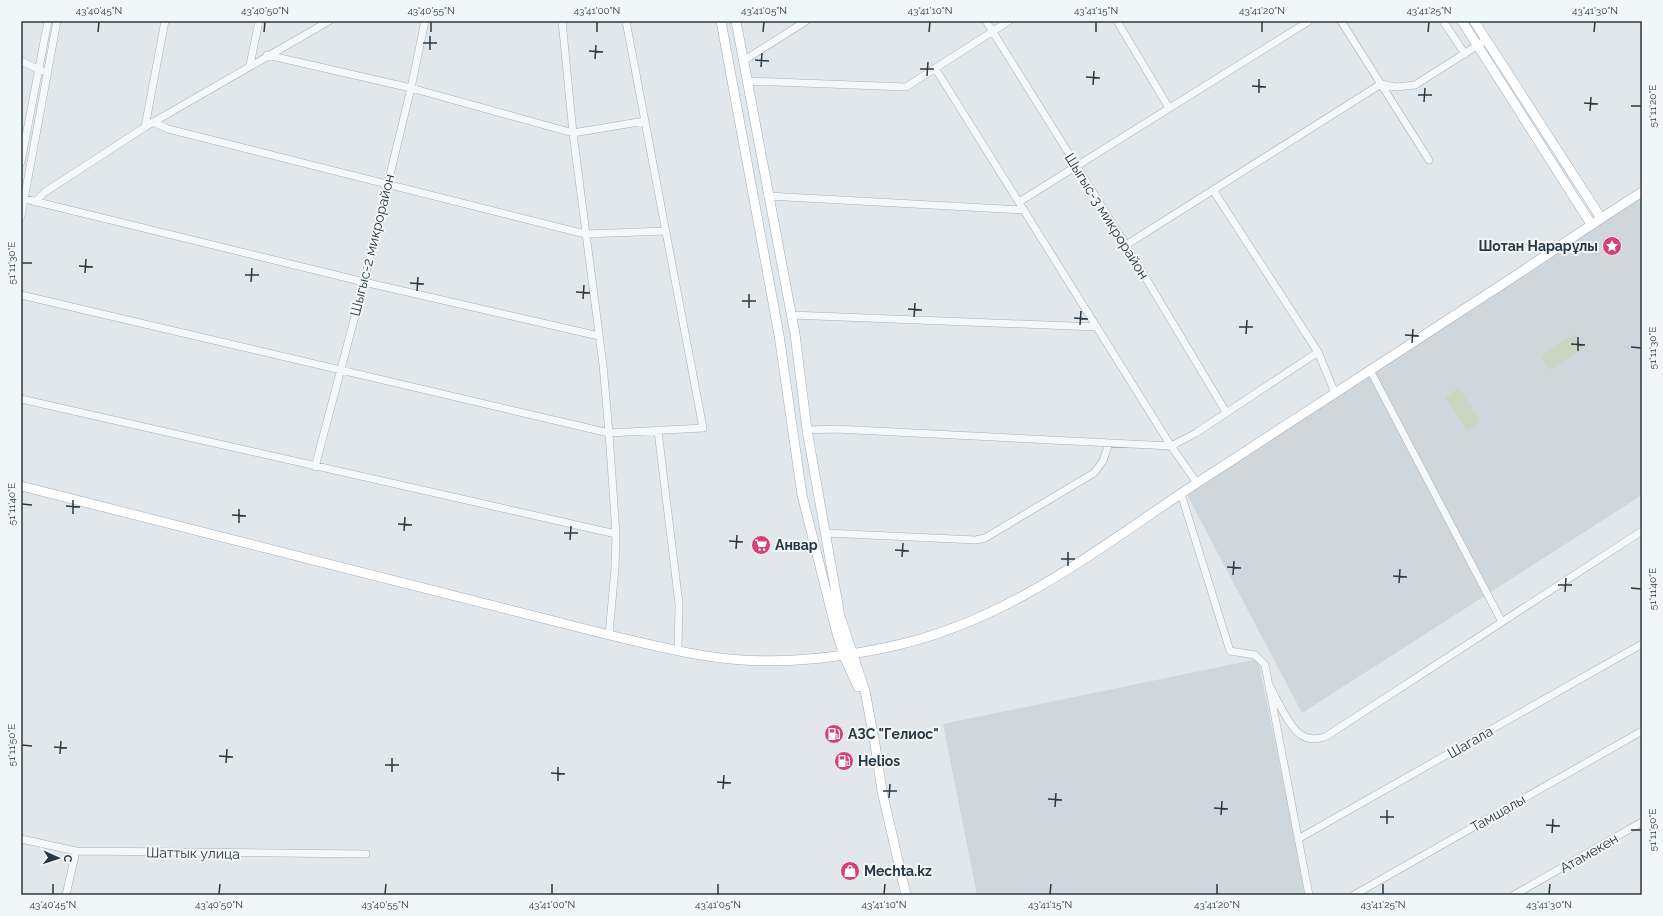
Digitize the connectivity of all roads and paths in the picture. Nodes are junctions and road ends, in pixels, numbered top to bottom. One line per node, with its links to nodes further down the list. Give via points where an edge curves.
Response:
1 (48, 21): 29 (street)
2 (57, 21): 30 (street)
3 (164, 21): 37 (street)
4 (259, 21): 27 (street)
5 (328, 21): 24 (street)
6 (425, 21): 33 (street, Шыгыс-2 микрорайон)
7 (562, 21): 38 (street)
8 (626, 21): 35 (street)
9 (721, 21): 60 (main road)
10 (736, 21): 26 (main road)
11 (806, 21): 26 (street)
12 (986, 21): 20 (street, Шыгыс-3 микрорайон)
13 (1009, 21): 20 (street)
14 (1117, 21): 34 (street)
15 (1309, 21): 34 (street)
16 (1341, 21): 32 (street)
17 (1443, 21): 23 (street)
18 (1462, 21): 22 (main road)
19 (1474, 21): 21 (main road)
20 (993, 32): 28 (street); 41 (street, Шыгыс-3 микрорайон)
21 (1486, 40): 22 (street); 51 (main road)
22 (1478, 46): 23 (street); 52 (main road)
23 (1465, 54): 32 (street, via 1415,85)
24 (267, 56): 27 (street); 33 (street)
25 (21, 61): 29 (street)
26 (743, 61): 31 (main road)
27 (250, 65): 36 (street)
28 (935, 68): 31 (street, via 906,87); 48 (street)
29 (39, 70): 30 (street); 40 (street)
30 (47, 74): 46 (street)
31 (747, 81): 45 (main road)
32 (1381, 84): 39 (street); 43 (street)
33 (411, 88): 38 (street); 42 (street, Шыгыс-2 микрорайон)
34 (1169, 108): 41 (street)
35 (645, 121): 38 (street); 53 (street)
36 (153, 122): 37 (street); 42 (street, via 168,129)
37 (144, 127): 47 (street, via 45,192)
38 (573, 133): 54 (street)
39 (1429, 160)
40 (21, 162)
41 (1077, 166): 48 (street); 55 (street, Шыгыс-3 микрорайон)
42 (386, 184): 54 (street); 56 (street, Шыгыс-2 микрорайон)
43 (1213, 190): 55 (street); 63 (street)
44 (1642, 192): 51 (main road)
45 (768, 196): 49 (street); 58 (main road)
46 (22, 199): 47 (street); 50 (street)
47 (35, 202): 56 (street)
48 (1019, 202): 49 (street)
49 (1024, 210): 59 (street)
50 (21, 216)
51 (1601, 218): 52 (main road)
52 (1591, 224): 64 (main road)
53 (666, 231): 54 (street); 70 (street, via 704,428)
54 (585, 234): 62 (street)
55 (1126, 245): 68 (street, Шыгыс-3 микрорайон)
56 (364, 282): 62 (street); 65 (street, Шыгыс-2 микрорайон)
57 (21, 295): 65 (street)
58 (791, 315): 59 (street); 61 (main road)
59 (1097, 327): 73 (street)
60 (779, 334): 61 (main road); 85 (main road, via 802,495)
61 (795, 334): 69 (main road)
62 (599, 336): 71 (street)
63 (1318, 352): 66 (street); 68 (street)
64 (1370, 370): 66 (main road); 81 (street)
65 (340, 371): 71 (street); 74 (street, Шыгыс-2 микрорайон)
66 (1335, 393): 75 (main road)
67 (21, 399): 74 (street)
68 (1226, 412): 73 (street, via 1196,433)
69 (807, 430): 72 (street, via 835,429); 79 (main road)
70 (658, 431): 71 (street); 84 (street, via 679,604)
71 (609, 433): 80 (street)
72 (1109, 443): 73 (street); 79 (street, via 1103,461 1094,473 985,538 976,540)
73 (1171, 446): 75 (street)
74 (315, 468): 80 (street)
75 (1197, 483): 77 (main road)
76 (21, 486): 82 (main road)
77 (1181, 494): 85 (main road, via 1056,578 1006,605 953,630 896,646); 86 (street, via 1230,651 1249,653 1260,659 1265,665)
78 (1642, 531): 81 (street)
79 (825, 533): 85 (main road)
80 (616, 534): 82 (street)
81 (1502, 622): 86 (street, via 1325,737 1314,739 1303,736 1294,728)
82 (609, 636): 84 (main road)
83 (1642, 644): 90 (street, Шагала)
84 (678, 650): 85 (main road, via 739,660 796,660)
85 (848, 655): 94 (main road, via 865,691 882,791)
86 (1268, 683): 90 (street)
87 (1642, 731): 96 (street, Тамшалы)
88 (1642, 822): 97 (street, Атамекен)
89 (21, 839): 91 (street, Шаттык улица)
90 (1298, 839): 95 (street)
91 (76, 851): 92 (street, Шаттык улица); 93 (street)
92 (366, 854)
93 (66, 895)
94 (906, 895)
95 (1309, 895)
96 (1354, 895)
97 (1514, 895)

